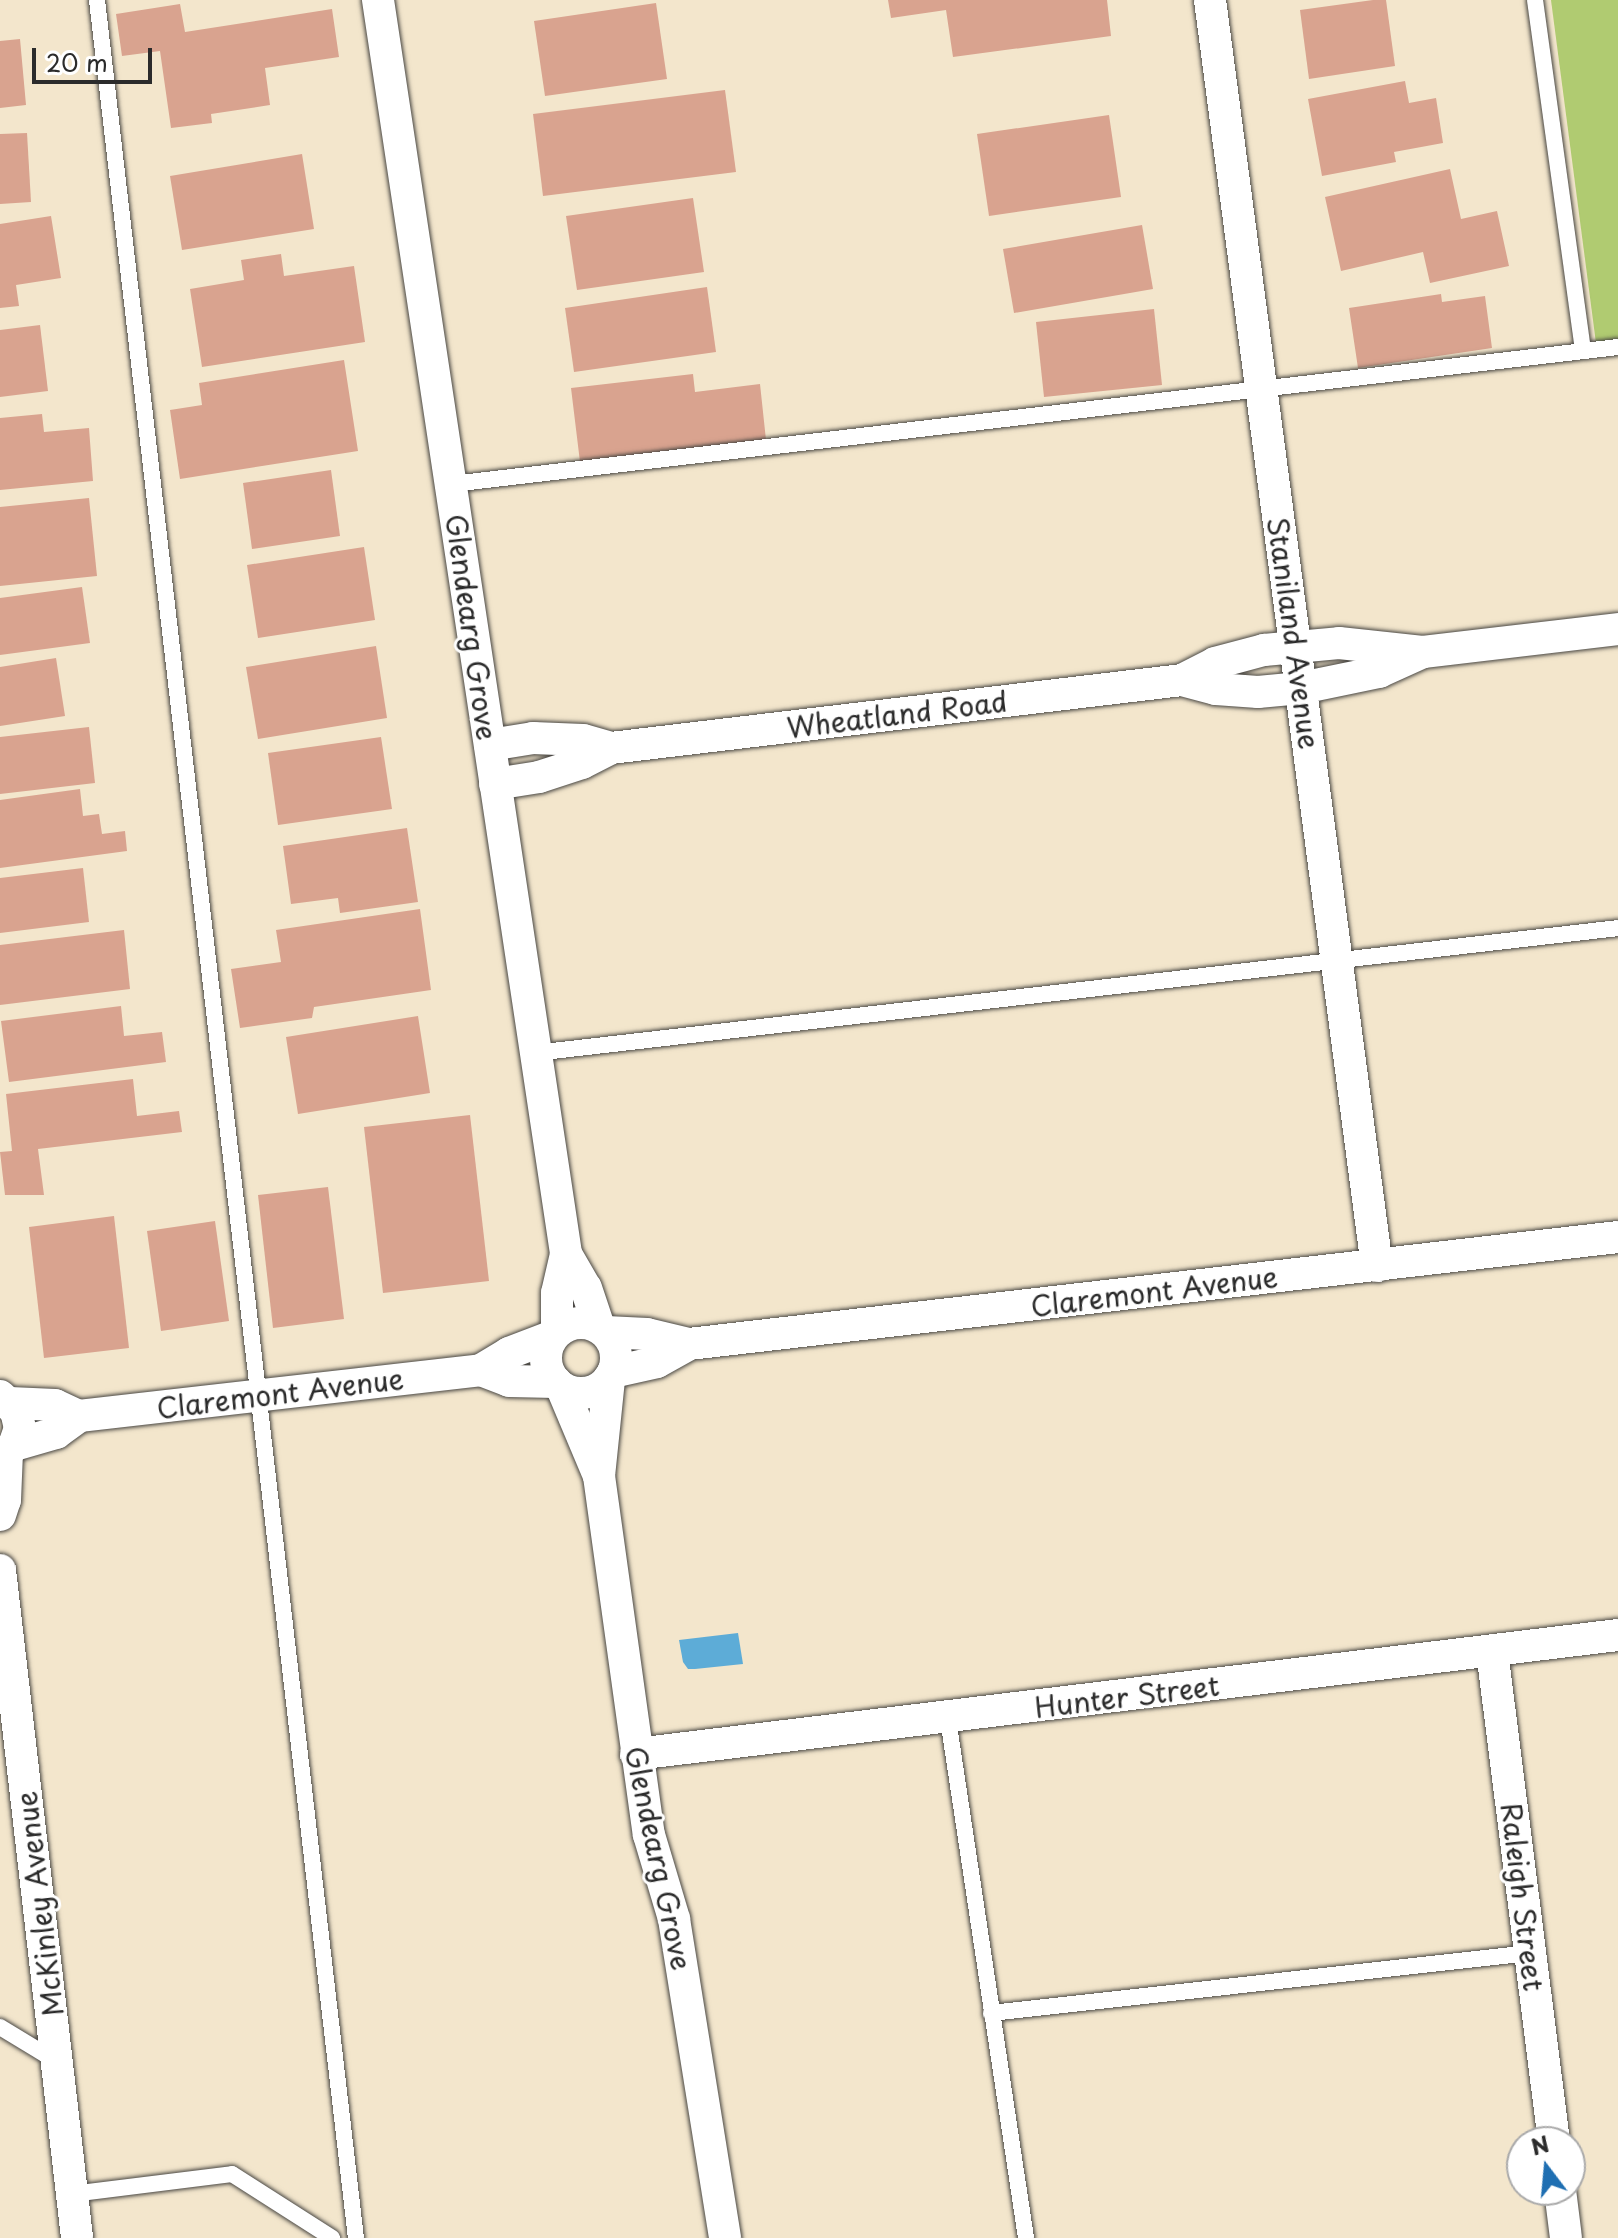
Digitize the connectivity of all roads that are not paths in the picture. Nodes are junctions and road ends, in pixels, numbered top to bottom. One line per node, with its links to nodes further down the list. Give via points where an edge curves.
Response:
1 (97, 0): 29 (lane)
2 (378, 0): 8 (street, Glendearg Grove)
3 (1210, 0): 7 (street, Staniland Avenue)
4 (1535, 0): 6 (lane)
5 (1618, 347): 6 (lane)
6 (1583, 350): 7 (lane)
7 (1261, 390): 8 (lane); 10 (street, Staniland Avenue)
8 (452, 484): 14 (street, Glendearg Grove)
9 (1618, 629): 11 (street, Wheatland Road)
10 (1295, 647): 11 (street, Wheatland Road, via 1377,645); 12 (street, Wheatland Road, via 1215,663); 13 (street, Staniland Avenue)
11 (1423, 652): 13 (street, Wheatland Road, via 1379,672)
12 (1182, 680): 13 (street, Wheatland Road, via 1230,690); 15 (street, Wheatland Road)
13 (1301, 688): 18 (street, Staniland Avenue)
14 (490, 745): 15 (street, Wheatland Road, via 533,738 583,740); 16 (street, Glendearg Grove)
15 (611, 748): 16 (street, Wheatland Road, via 539,777)
16 (495, 784): 19 (street, Glendearg Grove)
17 (1618, 928): 18 (lane)
18 (1338, 962): 19 (lane); 22 (street, Staniland Avenue)
19 (535, 1053): 21 (street, Glendearg Grove)
20 (1618, 1237): 22 (street, Claremont Avenue)
21 (566, 1254): 23 (street, Glendearg Grove); 24 (street, Glendearg Grove)
22 (1377, 1266): 25 (street, Claremont Avenue)
23 (602, 1330): 24 (street, via 577,1323); 25 (street, Claremont Avenue); 27 (street, via 616,1351)
24 (555, 1334): 26 (street, Claremont Avenue); 28 (street, via 546,1360)
25 (689, 1344): 27 (street, Claremont Avenue, via 657,1362)
26 (481, 1370): 28 (street, Claremont Avenue, via 509,1381); 29 (street, Claremont Avenue)
27 (611, 1376): 28 (street, via 587,1392); 33 (street, Glendearg Grove)
28 (559, 1385): 33 (street, Glendearg Grove)
29 (258, 1395): 31 (street, Claremont Avenue); 49 (lane)
30 (3, 1397): 31 (street, Claremont Avenue, via 55,1405); 32 (street, via 20,1428)
31 (79, 1416): 32 (street, Claremont Avenue, via 56,1433)
32 (7, 1452): 34 (street)
33 (599, 1476): 39 (street, Glendearg Grove)
34 (0, 1515)
35 (0, 1570): 43 (street, McKinley Avenue)
36 (1618, 1635): 37 (street, Hunter Street)
37 (1492, 1651): 38 (street, Hunter Street); 40 (street, Raleigh Street)
38 (948, 1719): 39 (street, Hunter Street); 41 (lane)
39 (636, 1754): 50 (street, Glendearg Grove, via 649,1835 674,1919)
40 (1530, 1953): 41 (lane); 44 (street, Raleigh Street)
41 (991, 2013): 51 (lane)
42 (0, 2027): 43 (lane)
43 (57, 2062): 45 (street, McKinley Avenue)
44 (1552, 2126)
45 (72, 2194): 47 (street, McKinley Avenue); 48 (lane, via 232,2174)
46 (1562, 2206): 52 (street)
47 (77, 2238)
48 (332, 2238)
49 (356, 2238)
50 (725, 2238)
51 (1026, 2238)
52 (1566, 2238)

